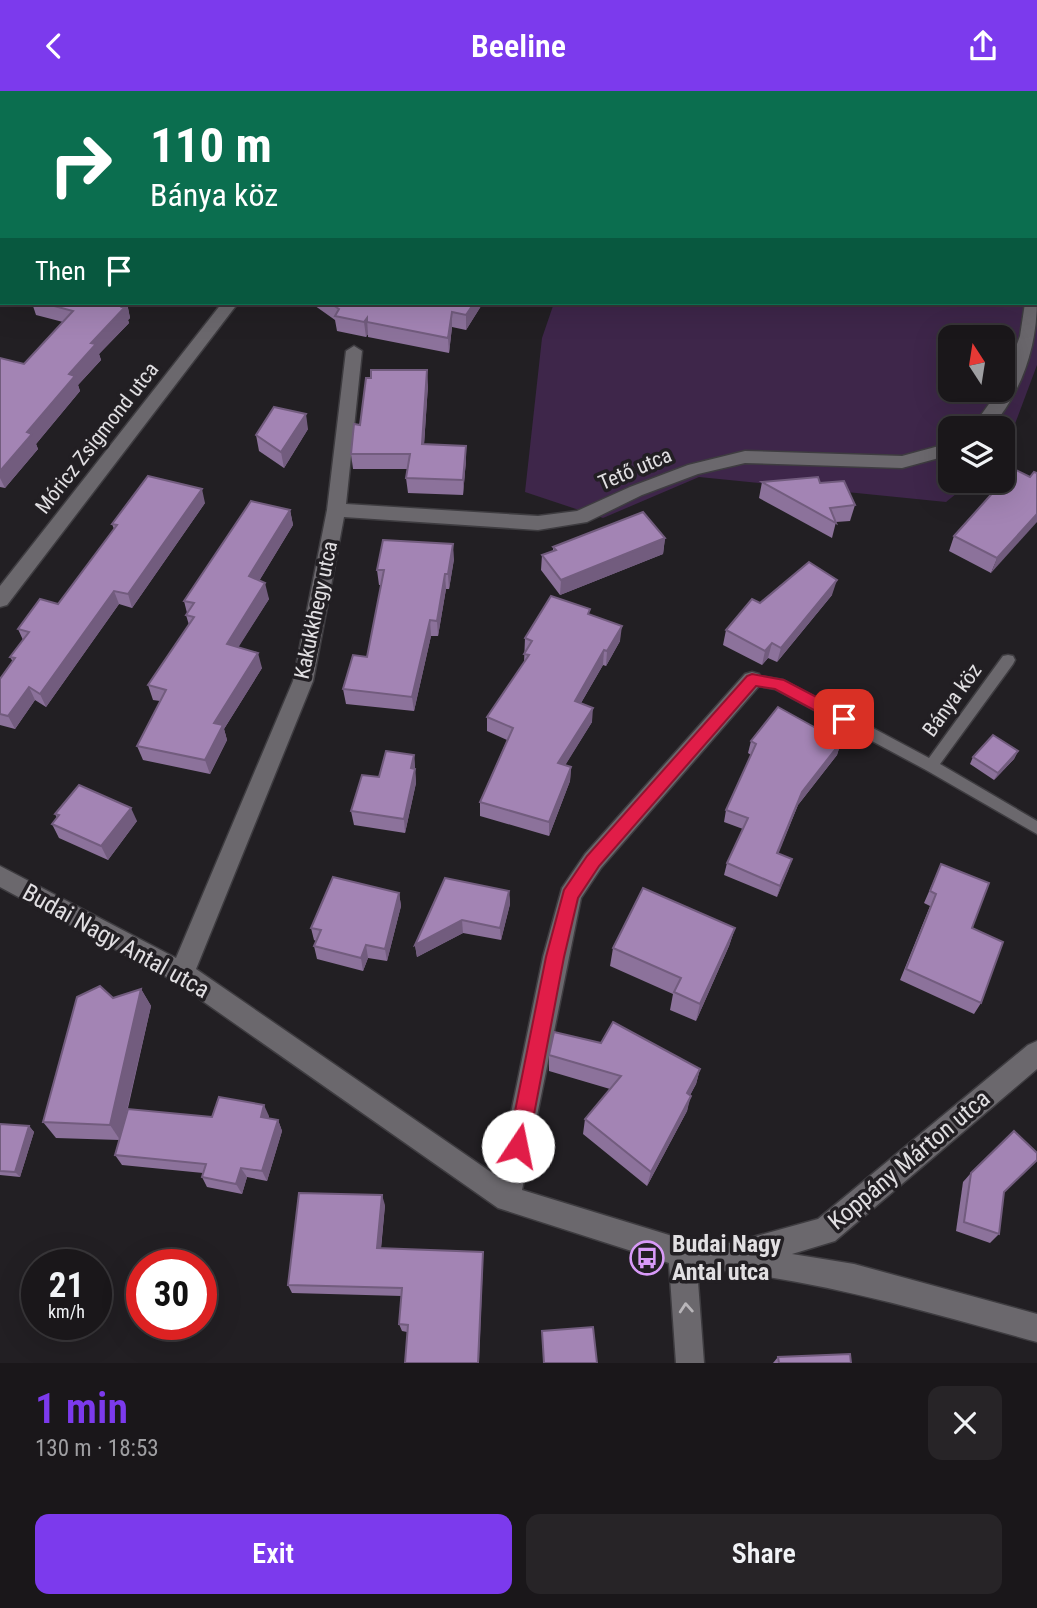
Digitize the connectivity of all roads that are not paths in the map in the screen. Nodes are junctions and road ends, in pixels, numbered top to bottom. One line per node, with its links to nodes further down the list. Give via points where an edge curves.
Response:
1 (228, 305): 7 (street, Móricz Zsigmond utca)
2 (1033, 305): 4 (street, via 1031,330 1012,380)
3 (354, 351): 6 (street, Kakukkhegy utca)
4 (988, 416)
5 (938, 452): 6 (street, Tető utca, via 902,462 745,457 682,473 580,517 538,523)
6 (336, 510): 13 (street, Kakukkhegy utca, via 303,681)
7 (0, 600)
8 (1008, 660): 10 (lane, Bánya köz)
9 (752, 680): 10 (lane, Bánya köz, via 779,684); 15 (street, via 593,861 570,895)
10 (931, 766): 11 (lane, Bánya köz)
11 (1037, 828)
12 (0, 876): 13 (street, Budai Nagy Antal utca)
13 (182, 973): 15 (street, Budai Nagy Antal utca)
14 (1037, 1053): 17 (street, Koppány Márton utca, via 825,1231)
15 (507, 1199): 16 (street, Budai Nagy Antal utca)
16 (682, 1253): 17 (street, Budai Nagy Antal utca); 19 (street, one-way to 16)
17 (730, 1257): 18 (street, Budai Nagy Antal utca, via 854,1278)
18 (1037, 1328)
19 (690, 1363)

